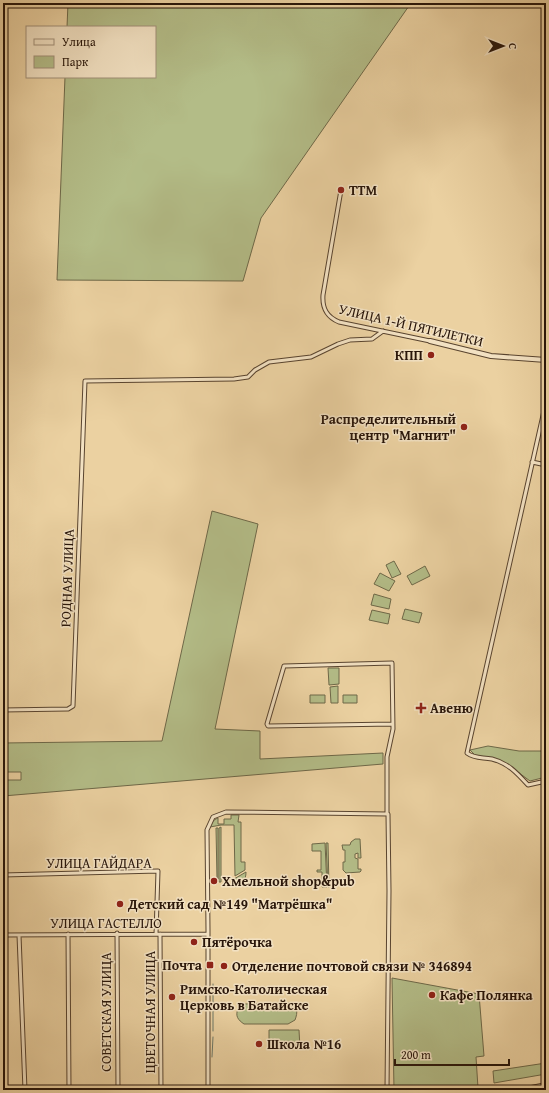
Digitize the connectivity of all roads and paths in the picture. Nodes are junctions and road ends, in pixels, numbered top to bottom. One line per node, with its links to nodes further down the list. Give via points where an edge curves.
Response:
1 (341, 190): 2 (street, УЛИЦА 1-Й ПЯТИЛЕТКИ, via 322,303 327,315 332,319)
2 (384, 331): 3 (street, УЛИЦА 1-Й ПЯТИЛЕТКИ); 8 (street, РОДНАЯ УЛИЦА, via 372,339 350,340 311,357 269,362 248,377 85,381 73,706 68,709)
3 (430, 341): 4 (street, УЛИЦА 1-Й ПЯТИЛЕТКИ, via 490,356)
4 (546, 360)
5 (546, 402): 6 (street)
6 (532, 462): 7 (street); 10 (street, via 467,753 473,757 492,759 509,766 528,785)
7 (546, 465)
8 (3, 710)
9 (393, 724): 9 (street, via 268,726 267,724 284,666 392,663); 11 (street, via 387,757)
10 (546, 781)
11 (387, 814): 17 (street, via 226,812 212,818 207,830); 26 (street)
12 (3, 875): 15 (street, УЛИЦА ГАЙДАРА, via 158,871)
13 (68, 934): 14 (street, УЛИЦА ГАСТЕЛЛО); 19 (street, УЛИЦА ГАСТЕЛЛО); 22 (street)
14 (117, 934): 15 (street, УЛИЦА ГАСТЕЛЛО); 23 (street, СОВЕТСКАЯ УЛИЦА)
15 (156, 934): 16 (street, УЛИЦА ГАСТЕЛЛО)
16 (160, 934): 17 (street, УЛИЦА ГАСТЕЛЛО); 24 (street, ЦВЕТОЧНАЯ УЛИЦА)
17 (208, 934): 25 (street)
18 (3, 935): 19 (street, УЛИЦА ГАСТЕЛЛО)
19 (19, 935): 21 (street)
20 (546, 1085): 27 (street)
21 (25, 1090)
22 (69, 1090)
23 (118, 1090)
24 (161, 1090)
25 (208, 1090)
26 (387, 1090)
27 (522, 1090)

